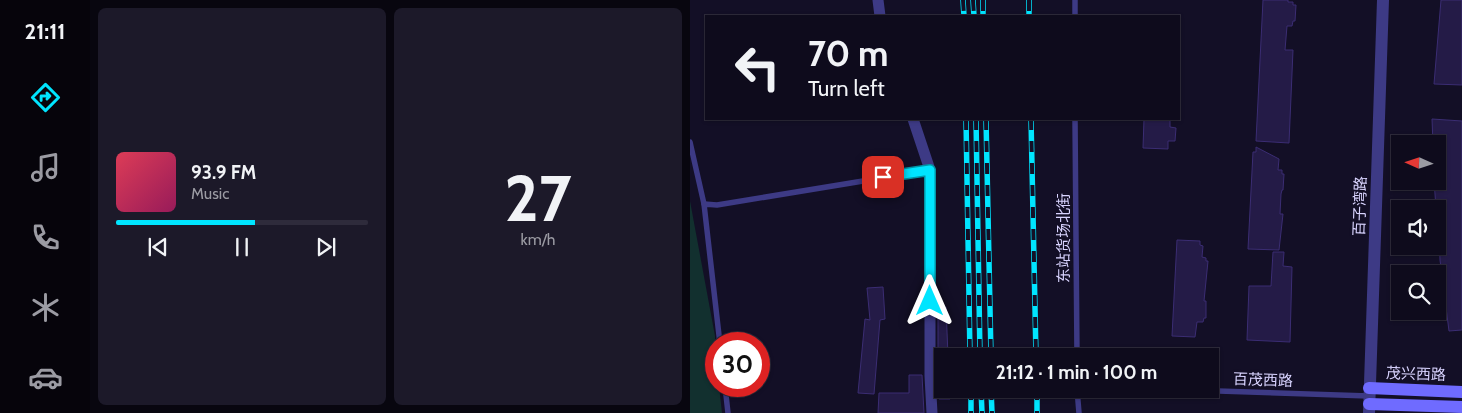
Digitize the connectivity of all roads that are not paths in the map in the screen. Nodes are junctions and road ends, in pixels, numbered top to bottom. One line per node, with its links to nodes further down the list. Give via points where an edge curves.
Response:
1 (878, 0): 4 (street)
2 (1074, 0): 5 (lane)
3 (1383, 0): 17 (street, 百子湾路)
4 (880, 15)
5 (1075, 15)
6 (913, 120): 9 (street)
7 (1075, 120): 12 (lane, 东站货场北街)
8 (690, 142): 10 (lane)
9 (930, 170): 10 (lane, via 716,205); 20 (street)
10 (704, 204): 11 (lane)
11 (719, 332)
12 (1077, 348)
13 (1462, 392): 17 (main road, 茂兴西路)
14 (1219, 393): 17 (lane, 百茂西路)
15 (726, 397): 19 (lane)
16 (1078, 398): 21 (lane)
17 (1369, 401): 18 (main road)
18 (1462, 407)
19 (728, 413)
20 (932, 413)
21 (1079, 413)

